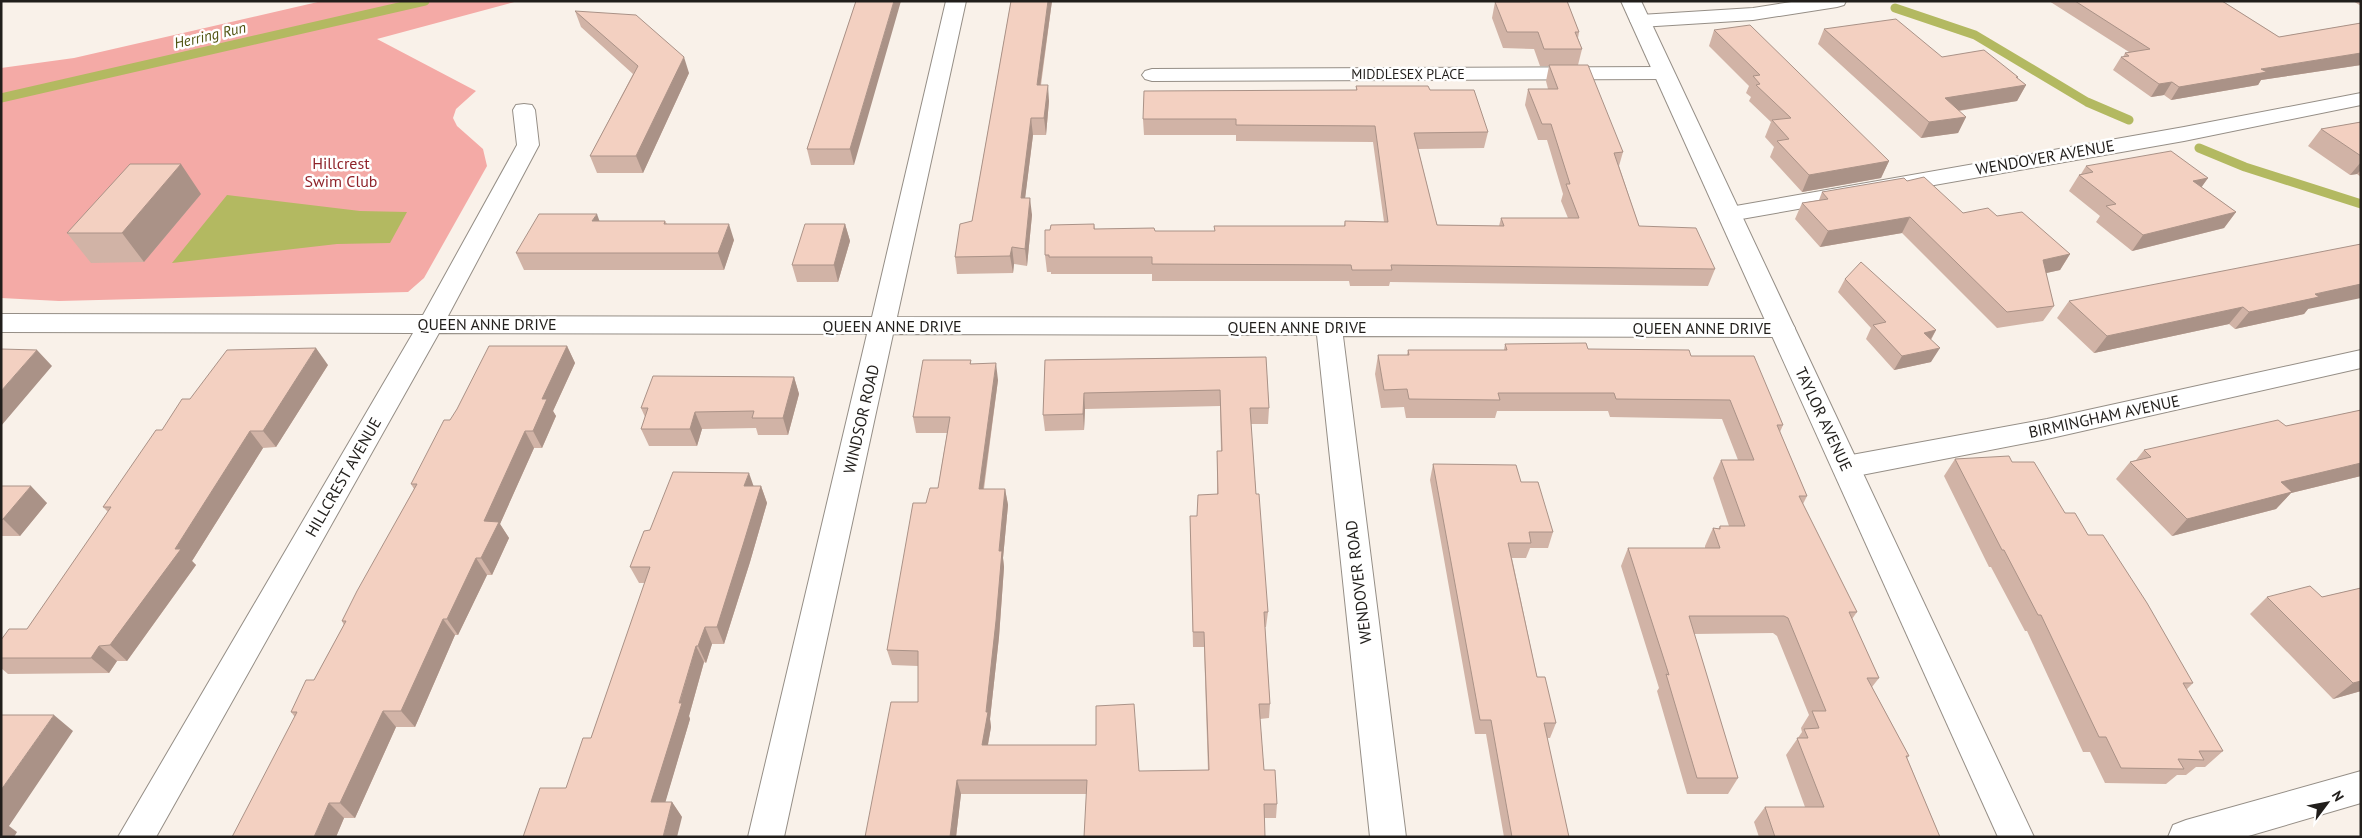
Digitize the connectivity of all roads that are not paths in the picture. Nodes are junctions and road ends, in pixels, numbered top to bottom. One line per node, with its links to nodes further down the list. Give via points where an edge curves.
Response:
1 (956, 1): 11 (street, WINDSOR ROAD)
2 (1837, 1): 3 (street, via 1753,14)
3 (1635, 11): 4 (street, TAYLOR AVENUE)
4 (1664, 73): 5 (street, MIDDLESEX PLACE); 8 (street, TAYLOR AVENUE)
5 (1152, 75)
6 (2361, 99): 8 (street, WENDOVER AVENUE, via 2194,132)
7 (524, 110): 10 (street, HILLCREST AVENUE, via 528,145)
8 (1730, 214): 13 (street, TAYLOR AVENUE)
9 (1, 323): 10 (street, QUEEN ANNE DRIVE)
10 (431, 324): 11 (street, QUEEN ANNE DRIVE); 17 (street, HILLCREST AVENUE)
11 (883, 326): 12 (street, QUEEN ANNE DRIVE); 18 (street, WINDSOR ROAD)
12 (1329, 327): 13 (street, QUEEN ANNE DRIVE); 19 (street, WENDOVER ROAD)
13 (1782, 328): 15 (street, TAYLOR AVENUE)
14 (2361, 359): 15 (street, BIRMINGHAM AVENUE, via 2048,429)
15 (1846, 467): 20 (street, TAYLOR AVENUE)
16 (2361, 787): 21 (street)
17 (136, 837)
18 (766, 837)
19 (1388, 837)
20 (2016, 837)
21 (2186, 837)

